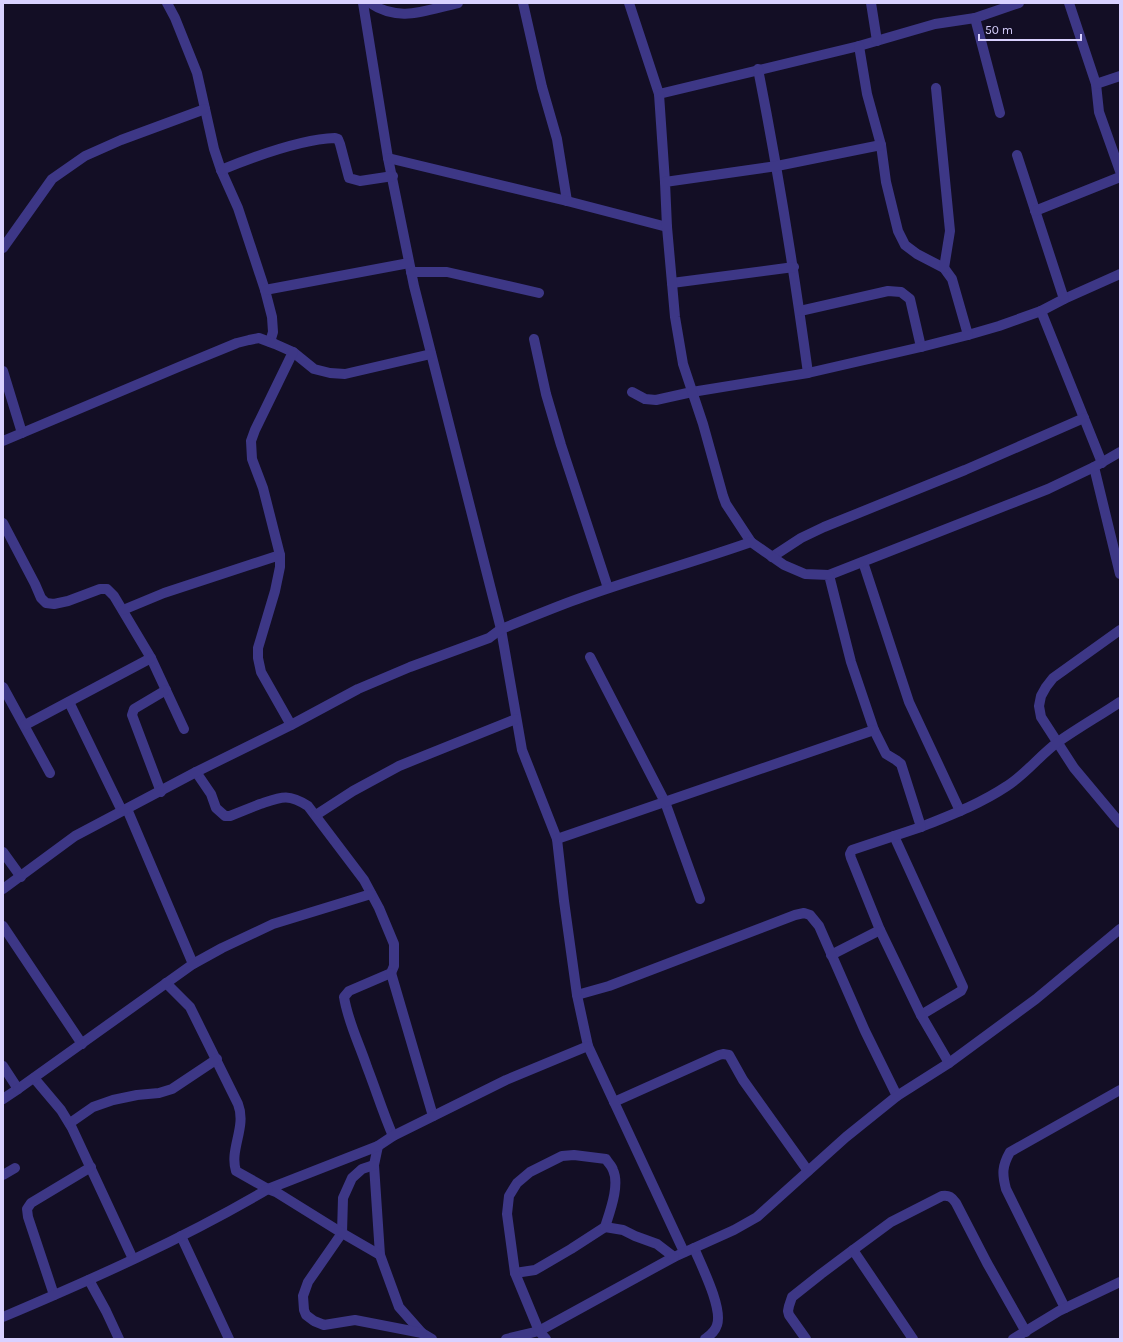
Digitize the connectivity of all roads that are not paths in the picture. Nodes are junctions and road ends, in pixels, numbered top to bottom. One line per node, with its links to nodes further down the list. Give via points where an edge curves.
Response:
1 (167, 3): 18 (street, via 197,73)
2 (363, 3): 22 (street)
3 (370, 3): 4 (street, via 386,12 405,14)
4 (458, 3)
5 (523, 3): 29 (street, via 557,139)
6 (629, 3): 17 (street)
7 (871, 3): 11 (street)
8 (1019, 3): 10 (street)
9 (1069, 3): 15 (street)
10 (975, 18): 11 (street, via 935,24); 19 (street)
11 (877, 41): 12 (street)
12 (859, 46): 13 (street); 20 (street, via 867,94)
13 (758, 70): 17 (street); 23 (street)
14 (1120, 76): 15 (street)
15 (1096, 84): 25 (street, via 1100,112)
16 (936, 88): 35 (street, via 950,231)
17 (659, 94): 28 (street)
18 (206, 109): 24 (street, via 208,128); 32 (street, via 85,156 52,179)
19 (1000, 113)
20 (881, 145): 23 (street); 35 (street, via 892,211 905,245)
21 (1016, 155): 30 (street)
22 (388, 158): 26 (street); 29 (street)
23 (777, 166): 28 (street); 34 (street)
24 (221, 170): 26 (street, via 295,144 335,138 340,144 350,178 360,182); 38 (street, via 238,208)
25 (1120, 170)
26 (393, 176): 33 (street)
27 (1120, 177): 30 (street)
28 (665, 182): 31 (street)
29 (567, 201): 31 (street)
30 (1035, 211): 40 (street)
31 (667, 227): 37 (street)
32 (3, 248)
33 (410, 267): 38 (street); 39 (street, via 447,272); 48 (street)
34 (794, 267): 37 (street); 41 (street)
35 (944, 268): 43 (street, via 952,279)
36 (1120, 274): 40 (street)
37 (672, 283): 52 (street, via 683,364)
38 (265, 290): 45 (street, via 272,317 273,332)
39 (539, 293)
40 (1064, 299): 42 (street)
41 (800, 311): 46 (street, via 888,291 901,292 910,299); 50 (street)
42 (1041, 311): 43 (street); 53 (street)
43 (968, 335): 46 (street)
44 (534, 339): 66 (street, via 561,445)
45 (270, 342): 47 (street); 54 (street, via 259,338 237,343)
46 (921, 348): 50 (street)
47 (292, 352): 48 (street, via 314,369 345,374); 61 (street, via 251,441 252,458 263,488)
48 (431, 354): 68 (street)
49 (3, 371): 54 (street)
50 (808, 372): 52 (street)
51 (632, 392): 52 (street, via 645,399 656,400)
52 (692, 392): 60 (street, via 726,504)
53 (1084, 418): 57 (street); 62 (street, via 824,527)
54 (22, 433): 55 (street)
55 (3, 441)
56 (1120, 452): 57 (street)
57 (1098, 465): 59 (street); 63 (street, via 1048,489)
58 (3, 523): 67 (street, via 41,598 46,603 68,601 93,591 107,589)
59 (1116, 537): 64 (street, via 1114,554)
60 (751, 542): 62 (street); 66 (street)
61 (280, 554): 67 (street, via 164,593); 78 (street, via 275,591 258,648 258,658 261,672)
62 (772, 557): 65 (street, via 805,574)
63 (863, 562): 65 (street); 87 (street, via 909,702)
64 (1120, 574)
65 (829, 575): 80 (street, via 851,662)
66 (608, 588): 68 (street)
67 (123, 610): 71 (street)
68 (501, 629): 76 (street); 78 (street, via 489,638 358,689)
69 (1120, 630): 81 (street, via 1053,678 1046,686 1038,706 1041,717)
70 (590, 657): 85 (street)
71 (151, 658): 73 (street); 74 (street)
72 (3, 688): 77 (street)
73 (166, 690): 79 (street); 84 (street, via 134,709 132,715)
74 (69, 702): 77 (street); 86 (street)
75 (1120, 702): 81 (street)
76 (516, 719): 88 (street, via 399,766); 92 (street, via 522,750)
77 (25, 725): 83 (street)
78 (291, 725): 82 (street)
79 (184, 729)
80 (874, 730): 85 (street); 90 (street, via 886,754 901,764)
81 (1057, 742): 87 (street, via 1008,786); 89 (street, via 1074,768)
82 (196, 772): 84 (street); 88 (street, via 211,794 216,808 225,816 279,797 300,801)
83 (50, 773)
84 (161, 792): 86 (street)
85 (665, 802): 92 (street); 97 (street)
86 (125, 810): 94 (street, via 75,836); 102 (street)
87 (960, 811): 90 (street)
88 (316, 815): 96 (street, via 364,880)
89 (1120, 823)
90 (921, 827): 91 (street)
91 (894, 836): 100 (street, via 852,850 850,854); 106 (street, via 963,987 958,993)
92 (557, 839): 105 (street)
93 (3, 852): 94 (street)
94 (21, 876): 95 (street)
95 (3, 889)
96 (371, 894): 102 (street, via 273,924); 103 (street, via 394,944 394,966)
97 (700, 899)
98 (3, 926): 107 (street)
99 (1120, 929): 110 (street, via 1036,999)
100 (880, 930): 101 (street); 106 (street)
101 (831, 955): 105 (street, via 819,926 810,915 804,913 609,986); 115 (street)
102 (193, 964): 104 (street)
103 (391, 973): 118 (street); 120 (street, via 349,991 344,997 350,1024)
104 (166, 983): 107 (street); 109 (street, via 190,1007)
105 (577, 995): 108 (street)
106 (921, 1015): 110 (street)
107 (82, 1044): 112 (street)
108 (588, 1046): 117 (street); 118 (street, via 506,1080)
109 (217, 1059): 119 (street, via 172,1089 113,1100 93,1107); 127 (street, via 241,1112 234,1156 236,1171)
110 (949, 1063): 115 (street)
111 (3, 1066): 113 (street)
112 (34, 1078): 113 (street); 119 (street)
113 (18, 1089): 116 (street)
114 (1120, 1090): 140 (street, via 1010,1152 1004,1162 1006,1189)
115 (897, 1096): 125 (street)
116 (3, 1099)
117 (614, 1102): 125 (street, via 726,1054); 134 (street)
118 (433, 1116): 120 (street)
119 (70, 1124): 123 (street)
120 (393, 1136): 121 (street)
121 (378, 1146): 122 (street); 127 (street)
122 (374, 1165): 129 (street, via 362,1169 352,1178 343,1198); 133 (street)
123 (91, 1167): 135 (street); 139 (street, via 31,1203 27,1210)
124 (15, 1168): 126 (street)
125 (808, 1171): 131 (street, via 757,1217)
126 (3, 1175)
127 (268, 1189): 129 (street); 130 (street)
128 (605, 1227): 134 (street, via 623,1230); 136 (street, via 535,1270); 136 (street, via 616,1181 613,1169 606,1159 562,1156 530,1172 509,1196 507,1214)
129 (342, 1234): 133 (street); 143 (street, via 308,1282 303,1305 306,1315 314,1322 324,1325 355,1320)
130 (181, 1236): 135 (street); 146 (street)
131 (694, 1248): 134 (street); 149 (street, via 718,1313 718,1325)
132 (853, 1250): 142 (street, via 891,1222 942,1196 951,1196); 150 (street, via 792,1297 788,1312 791,1321); 151 (street)
133 (380, 1255): 143 (street, via 400,1307)
134 (679, 1255): 144 (street)
135 (133, 1259): 137 (street)
136 (515, 1273): 144 (street)
137 (89, 1280): 139 (street); 145 (street)
138 (1120, 1282): 140 (street)
139 (54, 1295): 141 (street)
140 (1065, 1308): 142 (street)
141 (3, 1317)
142 (1026, 1332): 152 (street)
143 (422, 1333): 147 (street)
144 (542, 1335): 148 (street)
145 (118, 1339)
146 (229, 1339)
147 (432, 1339)
148 (506, 1339)
149 (705, 1339)
150 (806, 1339)
151 (914, 1339)
152 (1013, 1339)

